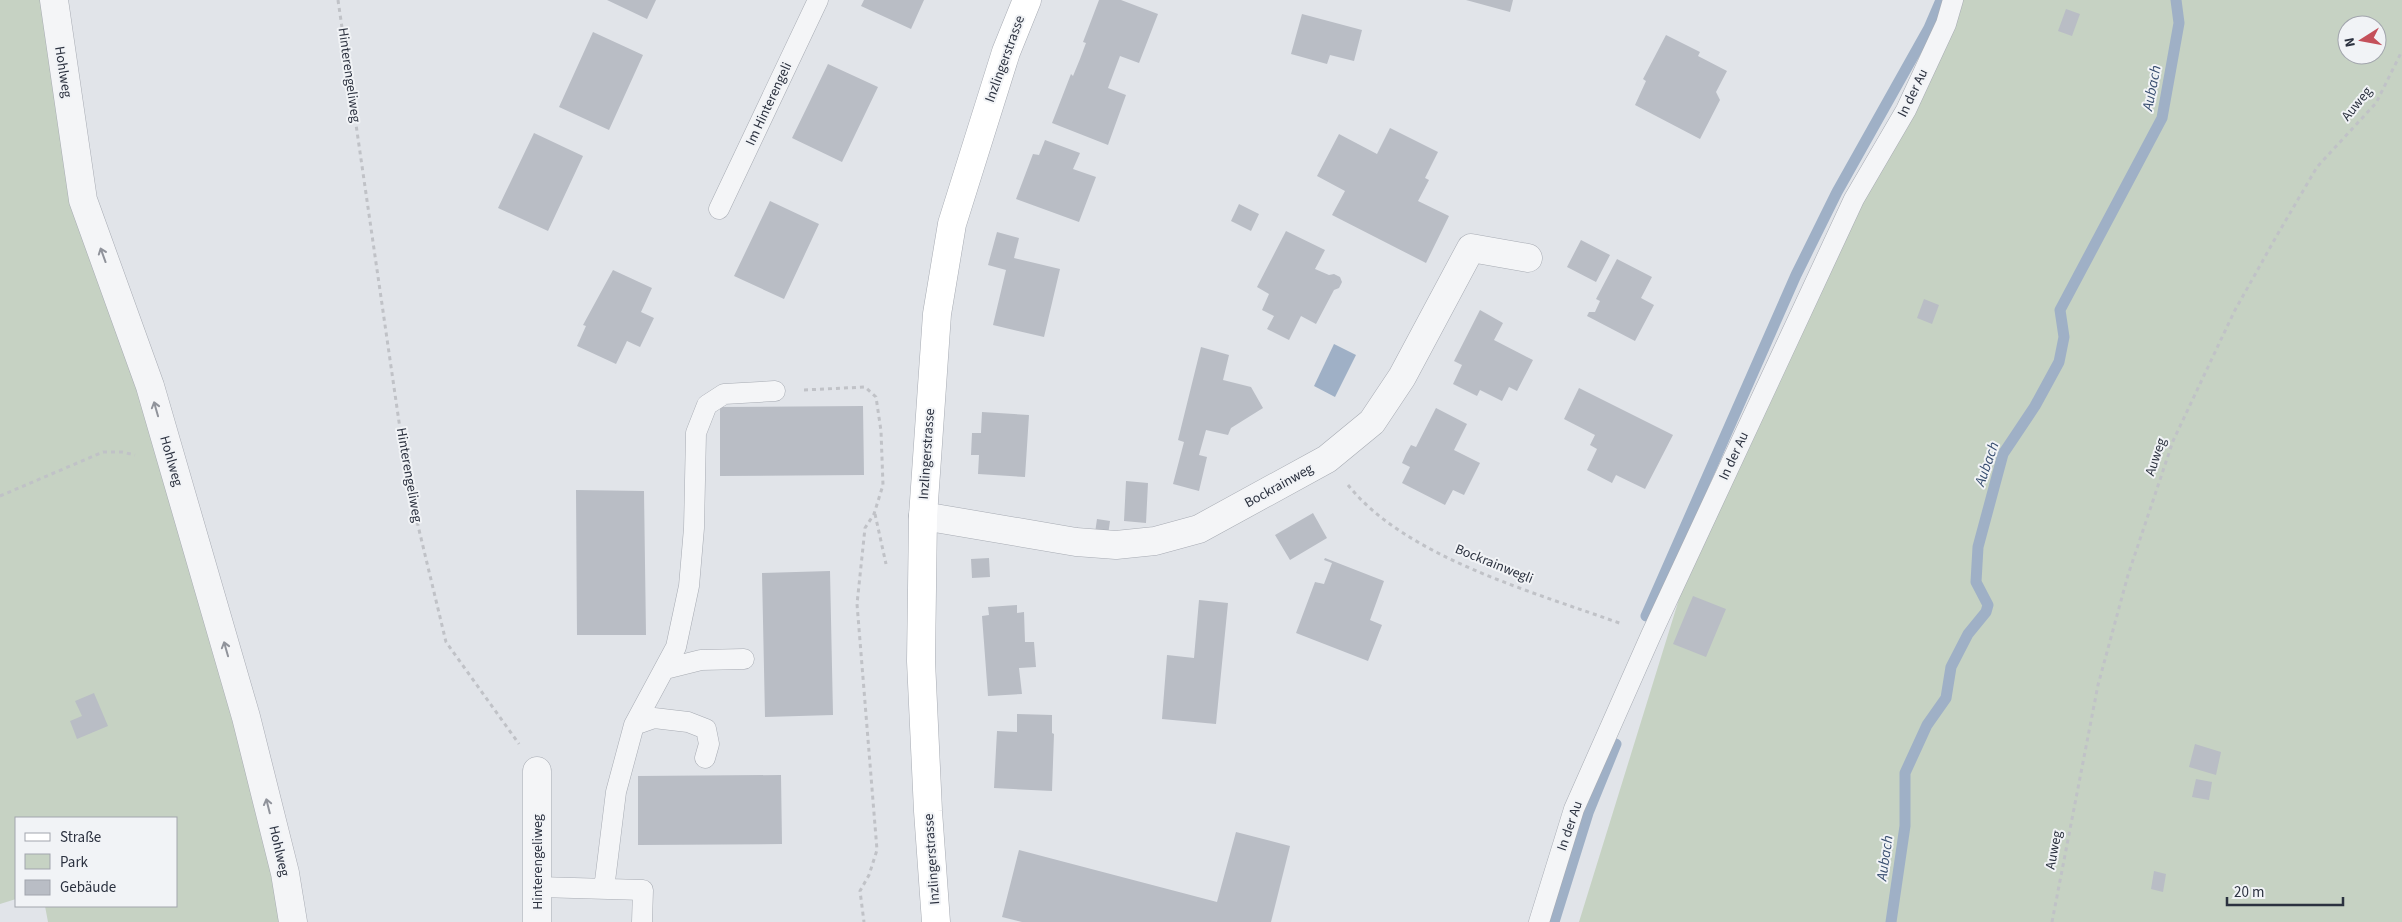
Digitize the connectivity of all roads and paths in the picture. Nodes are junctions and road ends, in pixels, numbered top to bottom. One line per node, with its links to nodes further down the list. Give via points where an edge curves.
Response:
1 (54, 0): 22 (street, Hohlweg, one-way to 1, via 285,872 246,717 152,395 83,200)
2 (338, 0): 19 (path, Hinterengeliweg, via 408,484 446,642)
3 (818, 0): 7 (lane, Im Hinterengeli)
4 (1027, 0): 13 (street, Inzlingerstrasse, via 1006,52 952,224 937,314)
5 (1953, 0): 14 (lane, In der Au, via 1946,24 1906,110 1854,199)
6 (2402, 51): 28 (path, Auweg, via 2376,103 2317,167 2234,312 2173,441 2128,575 2098,685)
7 (719, 209)
8 (1528, 258): 11 (street, Bockrainweg, via 1471,248 1402,376 1372,422)
9 (775, 391): 16 (lane, via 724,394 707,406 696,433 689,586 676,647); 25 (path, via 865,387 876,398 883,485 874,514 865,528 856,604 877,850 860,891)
10 (141, 457): 12 (path, via 103,452)
11 (1327, 459): 13 (street, Bockrainweg, via 1200,529 1155,541 1116,545 1076,542); 14 (path, Bockrainwegli, via 1359,500 1408,536 1458,564)
12 (0, 496)
13 (923, 516): 26 (street, Inzlingerstrasse, via 922,661)
14 (1651, 635): 27 (lane, In der Au, via 1574,809)
15 (744, 659): 16 (lane, via 701,660)
16 (665, 669): 17 (lane)
17 (634, 725): 18 (lane, via 654,718 688,722 706,729 709,744); 21 (lane, via 616,792)
18 (705, 758)
19 (537, 771): 20 (street, Hinterengeliweg)
20 (539, 887): 21 (lane); 23 (street, Hinterengeliweg)
21 (604, 889): 24 (lane, via 643,890)
22 (293, 922)
23 (537, 922)
24 (642, 922)
25 (864, 922)
26 (936, 922)
27 (1538, 922)
28 (2052, 922)

